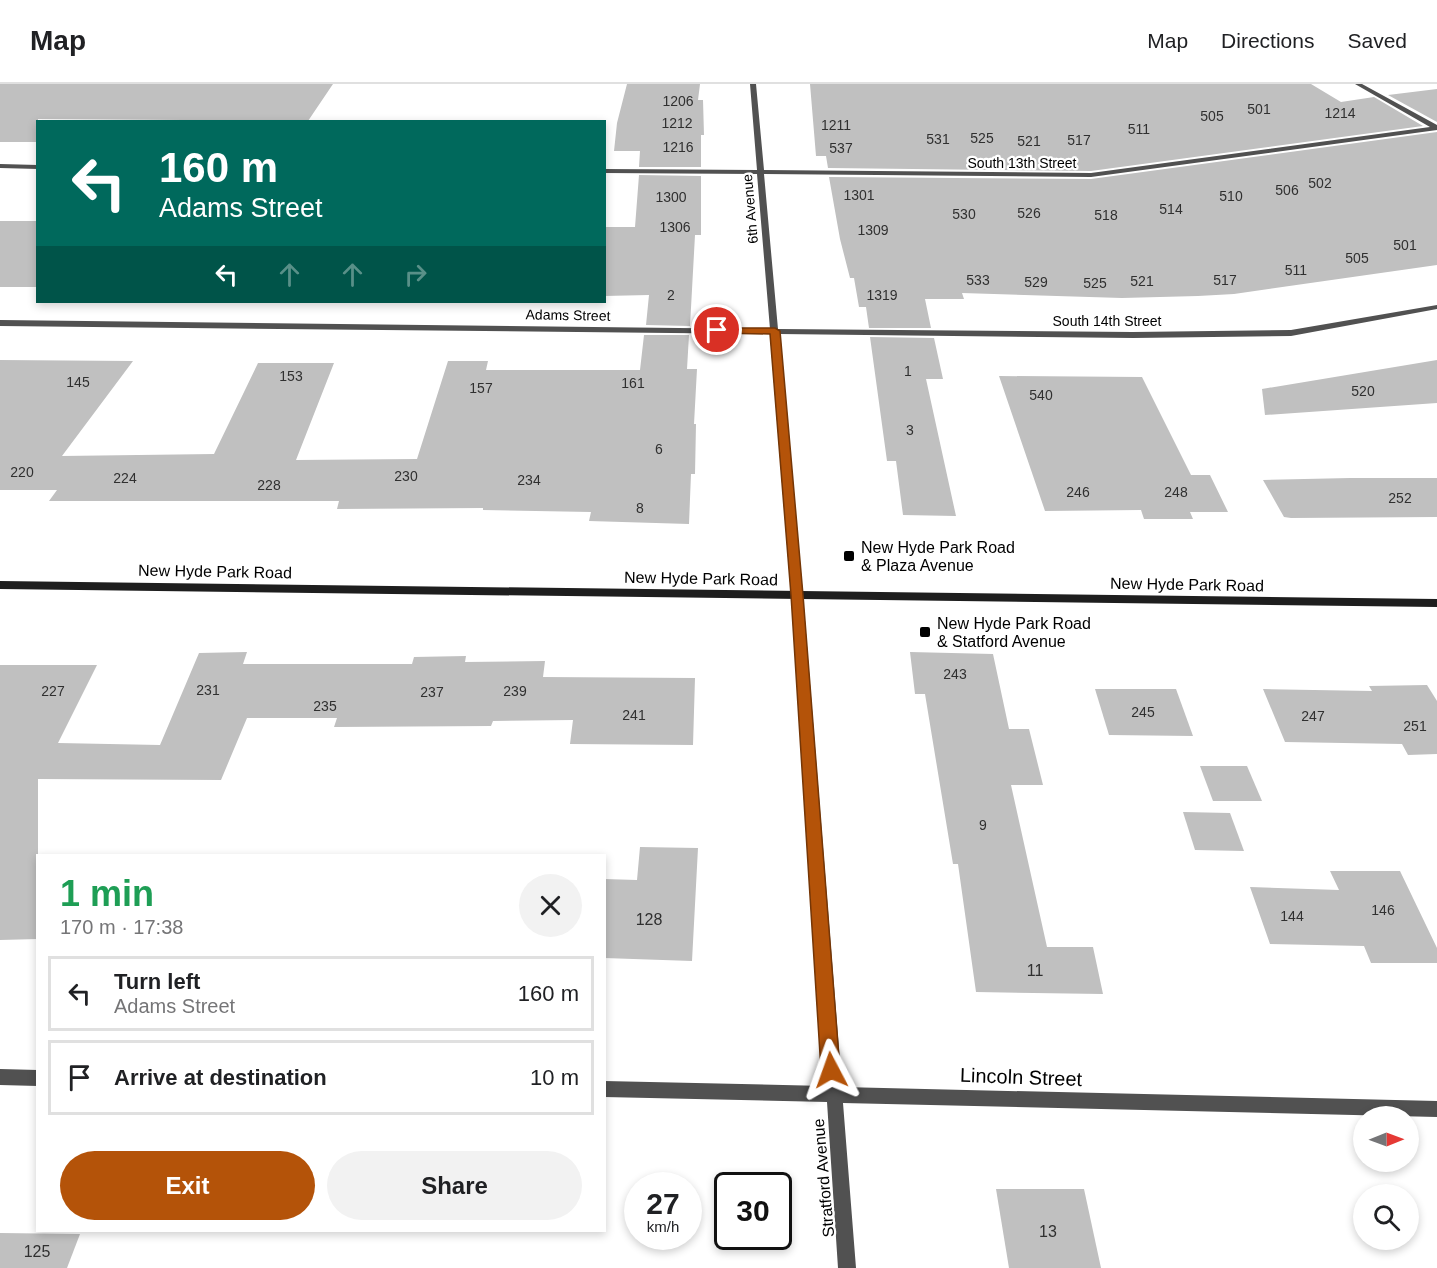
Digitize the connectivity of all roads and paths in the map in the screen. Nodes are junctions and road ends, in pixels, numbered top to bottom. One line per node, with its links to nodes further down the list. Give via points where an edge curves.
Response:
1 (753, 84): 7 (street, 6th Avenue)
2 (1358, 84): 3 (street)
3 (1437, 128): 7 (street, South 13th Street, via 1091,175)
4 (0, 166): 5 (street)
5 (36, 166)
6 (606, 171): 7 (street, South 13th Street)
7 (761, 173): 10 (street, 6th Avenue)
8 (1437, 306): 10 (street, South 14th Street, via 1291,333)
9 (0, 323): 10 (street, Adams Street)
10 (775, 331): 12 (street, Stratford Avenue)
11 (0, 585): 12 (main road, New Hyde Park Road)
12 (797, 595): 13 (main road, New Hyde Park Road); 17 (street, Stratford Avenue)
13 (1437, 603)
14 (0, 1077): 15 (street)
15 (36, 1078)
16 (606, 1089): 17 (street, Lincoln Street)
17 (832, 1093): 18 (street, Lincoln Street); 19 (street, Stratford Avenue)
18 (1437, 1109)
19 (847, 1268)

